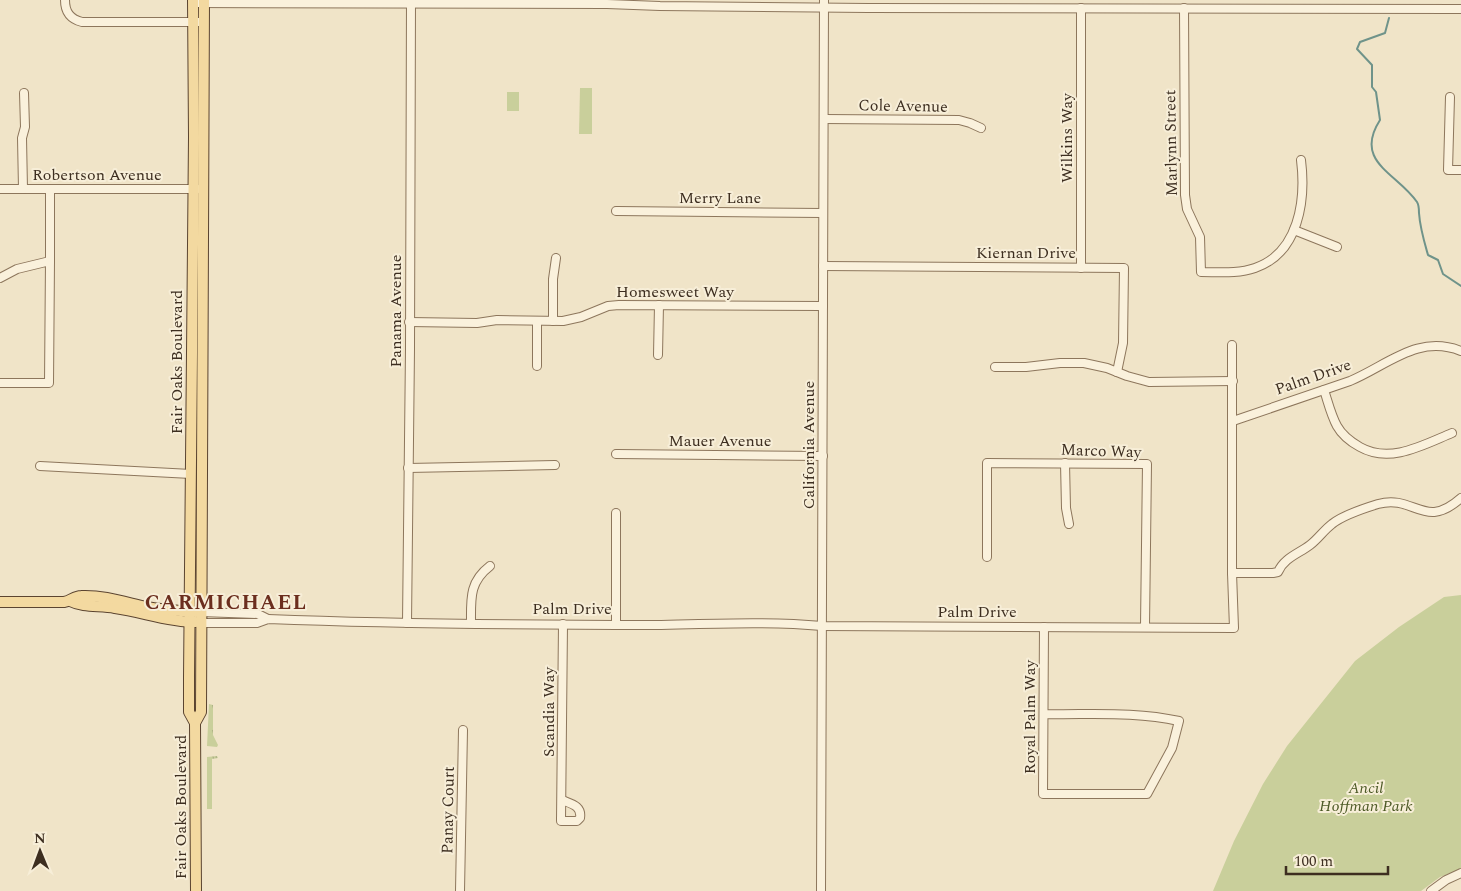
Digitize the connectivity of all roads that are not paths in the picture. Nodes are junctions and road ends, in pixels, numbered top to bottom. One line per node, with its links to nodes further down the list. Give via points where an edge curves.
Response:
1 (65, 0): 13 (street, via 70,17 79,22)
2 (1442, 0): 11 (street)
3 (193, 2): 4 (street); 13 (main road, Fair Oaks Boulevard)
4 (204, 2): 5 (street); 14 (main road, Fair Oaks Boulevard)
5 (411, 2): 6 (street); 38 (street, Panama Avenue)
6 (508, 2): 7 (street)
7 (824, 4): 9 (street); 17 (street, California Avenue)
8 (1291, 4): 10 (street); 11 (street)
9 (1081, 8): 10 (street); 32 (street, Wilkins Way)
10 (1184, 8): 27 (street, Marlynn Street, via 1184,195 1200,237 1201,272 1257,268 1279,253)
11 (1442, 9): 12 (street)
12 (1461, 9)
13 (193, 22): 14 (street); 24 (main road, Fair Oaks Boulevard)
14 (204, 22): 24 (main road, Fair Oaks Boulevard)
15 (24, 93): 22 (street)
16 (1450, 97): 20 (street, via 1448,170)
17 (824, 119): 18 (street, Cole Avenue, via 959,120); 26 (street, California Avenue)
18 (981, 128)
19 (1301, 160): 27 (street, Marlynn Street, via 1303,199)
20 (1461, 170)
21 (0, 189): 22 (street, Robertson Avenue)
22 (23, 189): 23 (street, Robertson Avenue)
23 (50, 189): 24 (street, Robertson Avenue); 30 (street)
24 (199, 189): 48 (main road, Fair Oaks Boulevard); 58 (main road, Fair Oaks Boulevard)
25 (616, 211): 26 (street, Merry Lane)
26 (823, 212): 31 (street, California Avenue)
27 (1294, 230): 28 (street)
28 (1337, 247)
29 (556, 258): 37 (street)
30 (50, 261): 33 (street, via 17,269); 46 (street, via 49,383)
31 (823, 266): 32 (street, Kiernan Drive); 35 (street, California Avenue)
32 (1080, 268): 44 (street, Kiernan Drive, via 1124,268 1123,343)
33 (0, 278)
34 (659, 305): 35 (street, Homesweet Way); 37 (street, Homesweet Way, via 614,305 572,320); 41 (street)
35 (823, 306): 52 (street, California Avenue)
36 (537, 321): 37 (street, Homesweet Way); 38 (street, Homesweet Way); 42 (street)
37 (553, 321)
38 (409, 322): 56 (street, Panama Avenue)
39 (1232, 345): 45 (street)
40 (1461, 351): 47 (street, Palm Drive, via 1444,346 1422,347 1368,374)
41 (658, 355)
42 (537, 366)
43 (995, 367): 44 (street, via 1072,362)
44 (1117, 372): 45 (street, via 1149,382)
45 (1233, 381): 49 (street)
46 (0, 383)
47 (1324, 390): 49 (street, Palm Drive); 50 (street, via 1340,430 1355,444 1373,453 1403,452)
48 (192, 403): 57 (main road, Fair Oaks Boulevard); 58 (main road, via 196,411 197,480)
49 (1233, 421): 64 (street, Palm Drive)
50 (1452, 433)
51 (616, 454): 52 (street, Mauer Avenue)
52 (823, 456): 72 (street, California Avenue)
53 (1065, 463): 61 (street); 62 (street, Marco Way, via 987,463); 74 (street, Marco Way, via 1147,464)
54 (555, 465): 56 (street)
55 (40, 466): 57 (street)
56 (408, 468): 68 (street, Panama Avenue)
57 (191, 474): 66 (main road, Fair Oaks Boulevard)
58 (202, 486): 67 (main road, Fair Oaks Boulevard)
59 (1461, 498): 64 (street, via 1436,513 1401,503 1379,504 1333,523 1311,545 1282,563 1278,572)
60 (616, 513): 71 (street)
61 (1069, 524)
62 (987, 556)
63 (490, 566): 69 (street, via 480,574 473,588)
64 (1232, 573): 74 (street, Palm Drive, via 1234,628)
65 (0, 602): 66 (main road, Palm Drive, via 70,601 174,621)
66 (189, 617): 67 (main road, Palm Drive); 76 (main road, Fair Oaks Boulevard, via 189,712)
67 (201, 617): 68 (street, Palm Drive, via 258,614 268,619); 76 (main road, Fair Oaks Boulevard, via 201,712)
68 (407, 623): 69 (street, Palm Drive)
69 (471, 624): 70 (street, Palm Drive)
70 (563, 624): 71 (street, Palm Drive); 78 (street, Scandia Way)
71 (616, 624): 72 (street, Palm Drive, via 787,623)
72 (822, 626): 73 (street, Palm Drive); 82 (street, California Avenue)
73 (1044, 627): 74 (street, Palm Drive); 75 (street, Royal Palm Way)
74 (1145, 627)
75 (1044, 714): 75 (street, Royal Palm Way, via 1044,794 1148,794 1172,748 1179,721 1130,715)
76 (196, 722): 80 (main road, Fair Oaks Boulevard)
77 (463, 730): 81 (street, Panay Court)
78 (562, 800)
79 (1461, 873): 83 (street)
80 (196, 891)
81 (460, 891)
82 (821, 891)
83 (1431, 891)

